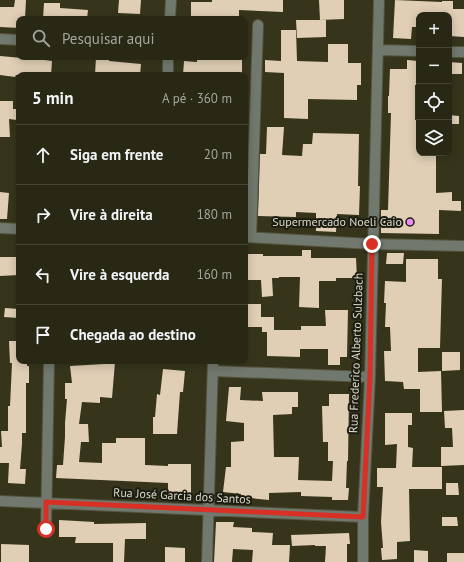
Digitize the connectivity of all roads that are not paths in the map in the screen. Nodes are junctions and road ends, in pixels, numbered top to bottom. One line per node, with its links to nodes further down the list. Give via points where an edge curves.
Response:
1 (170, 0): 3 (street)
2 (379, 0): 7 (street, Rua Frederico Alberto Sulzbach)
3 (170, 16)
4 (258, 25): 15 (street)
5 (0, 40): 6 (street)
6 (16, 40)
7 (378, 50): 8 (street); 16 (street, Rua Frederico Alberto Sulzbach)
8 (416, 51)
9 (452, 52): 10 (street)
10 (464, 52)
11 (168, 60): 12 (street)
12 (168, 72)
13 (0, 228): 14 (street)
14 (16, 229)
15 (248, 237): 16 (street)
16 (372, 244): 17 (street); 20 (street, Rua Frederico Alberto Sulzbach)
17 (464, 246)
18 (48, 364): 22 (street)
19 (213, 366): 20 (street); 23 (street)
20 (370, 377): 24 (street, Rua Frederico Alberto Sulzbach)
21 (0, 501): 22 (street, Rua José Garcia dos Santos)
22 (46, 502): 23 (street, Rua José Garcia dos Santos); 25 (street)
23 (208, 510): 24 (street, Rua José Garcia dos Santos); 26 (street)
24 (363, 517): 27 (street, Rua Frederico Alberto Sulzbach)
25 (46, 529)
26 (207, 562)
27 (363, 562)

